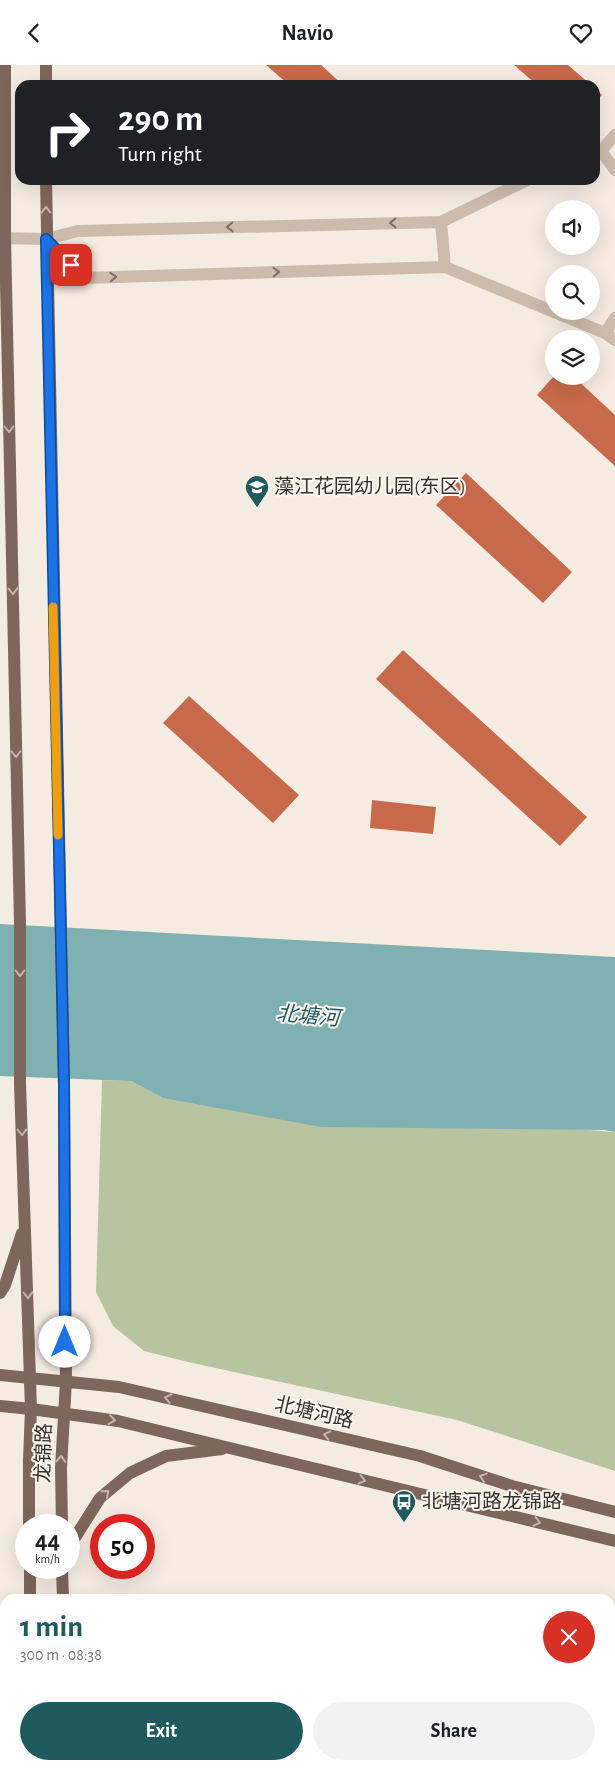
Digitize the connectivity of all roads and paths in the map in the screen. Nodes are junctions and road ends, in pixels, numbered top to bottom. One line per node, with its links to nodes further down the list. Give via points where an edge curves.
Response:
1 (5, 65): 11 (main road, 龙锦路)
2 (46, 65): 3 (main road)
3 (46, 80)
4 (615, 135): 5 (street)
5 (600, 149)
6 (600, 153): 7 (street)
7 (615, 171)
8 (46, 185): 12 (main road, 龙锦路, one-way to 8)
9 (517, 185): 10 (street)
10 (442, 222): 12 (street, one-way to 12, via 78,231); 13 (street)
11 (3, 238): 12 (street); 16 (main road, 龙锦路, one-way to 16, via 20,924 20,1084)
12 (46, 239): 13 (street, one-way to 13, via 83,277); 20 (main road, 龙锦路, via 64,1084)
13 (445, 267): 15 (street)
14 (615, 318): 15 (street)
15 (610, 337)
16 (26, 1224): 17 (main road); 19 (main road, 龙锦路, one-way to 19)
17 (0, 1293)
18 (0, 1375): 19 (main road, 北塘河路)
19 (30, 1378): 20 (main road, 北塘河路); 22 (main road, 龙锦路)
20 (66, 1381): 23 (main road, 龙锦路); 25 (main road, 北塘河路, one-way to 20, via 512,1487 420,1456 118,1387)
21 (0, 1406): 22 (main road)
22 (31, 1409): 23 (main road); 26 (main road, 龙锦路)
23 (63, 1413): 24 (main road, one-way to 24, via 118,1421); 27 (main road, 龙锦路, one-way to 23)
24 (230, 1448): 28 (main road, one-way to 24, via 100,1498 130,1473 166,1456); 29 (main road, one-way to 29)
25 (615, 1512)
26 (29, 1514)
27 (62, 1514)
28 (80, 1530)
29 (615, 1541)
30 (30, 1579): 32 (main road)
31 (62, 1579): 33 (main road)
32 (30, 1594)
33 (63, 1594)

